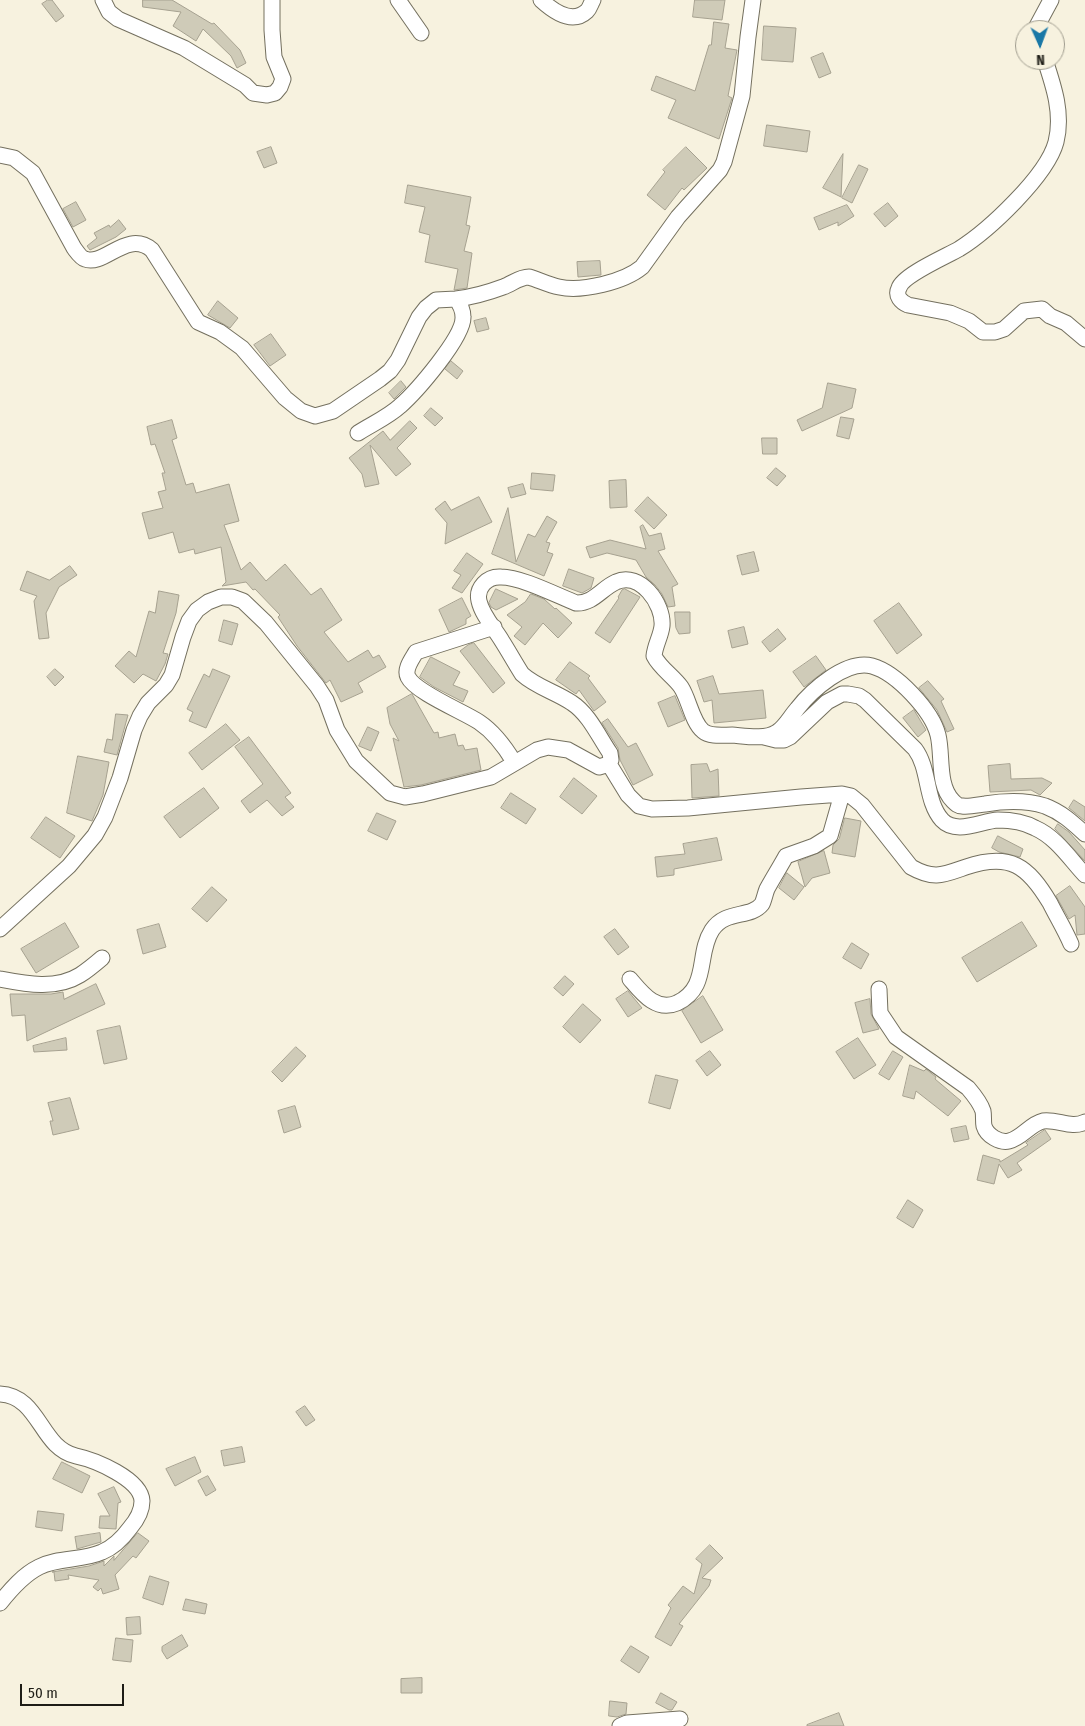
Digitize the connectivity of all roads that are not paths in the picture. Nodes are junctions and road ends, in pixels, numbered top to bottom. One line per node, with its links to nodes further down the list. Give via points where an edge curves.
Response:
1 (103, 0): 2 (street, via 109,12 118,19 184,48 260,95 274,93 283,79 274,57)
2 (272, 0)
3 (398, 0): 9 (street)
4 (541, 0): 5 (street, via 562,15 574,17 587,10)
5 (593, 0)
6 (753, 0): 12 (street, via 742,96 724,162 642,267 618,280 598,285 562,288 523,278 475,297)
7 (1051, 0): 8 (street)
8 (1040, 20)
9 (421, 33)
10 (1048, 70): 13 (street, via 1056,93 1058,123 1055,144 1044,167 993,222 958,249 904,280 898,288 898,297 908,306 950,313 969,321 983,332 1004,329 1024,311 1042,309)
11 (0, 155): 12 (street, via 14,158 33,173 82,258 95,260 130,244 148,246 198,322 220,332 242,348 285,398 301,411 315,416 333,411 380,380 398,360 426,308 436,300)
12 (456, 299): 14 (street, via 463,318 456,339 426,380 399,407)
13 (1085, 339)
14 (358, 433)
15 (494, 627): 16 (street, via 482,610 479,594 487,580 494,577 519,580 583,604 618,581 635,580 654,600 661,614 662,627 654,656 656,661 680,686 701,729 715,735); 17 (street, via 416,652 407,676 413,684 445,705 480,723 503,745); 18 (street, via 522,674 579,709 610,753)
16 (760, 736): 20 (street, via 776,733 806,700 842,670 871,666 906,687 931,718 938,734 945,788 958,806 1023,802 1044,806 1065,816); 21 (street, via 784,740 827,702 842,694 859,696 920,756 928,789 943,820 960,827 1006,820 1034,827 1051,838)
17 (514, 762): 18 (street, via 548,747 568,750 599,767); 22 (street, via 491,777 405,797 390,794 356,761 337,730 317,686 266,624 243,602 232,596 222,597 208,602 189,621 172,675 140,716 120,778 95,835 69,866)
18 (609, 764): 19 (street, via 628,796 639,806 652,809)
19 (842, 794): 23 (street, via 851,796 862,805 911,867 921,872 932,876 983,862 1000,861 1024,869 1039,884); 26 (street, via 830,836 786,856 766,890 762,904 721,920 712,930 692,993 674,1004 663,1006 644,996)
20 (1085, 834)
21 (1085, 875)
22 (0, 929)
23 (1071, 944)
24 (102, 958): 25 (street, via 79,976 62,983 18,983)
25 (0, 979)
26 (630, 979)
27 (879, 989): 28 (street, via 880,1013 892,1032 976,1096 983,1112 984,1128 992,1137 1008,1141 1040,1122 1050,1120 1075,1125)
28 (1085, 1122)
29 (0, 1394): 30 (street, via 16,1398 28,1406 44,1432 61,1450 103,1465 125,1477 142,1499 135,1522 115,1546 90,1557 40,1566 26,1574)
30 (0, 1603)
31 (680, 1719): 32 (street)
32 (620, 1726)

